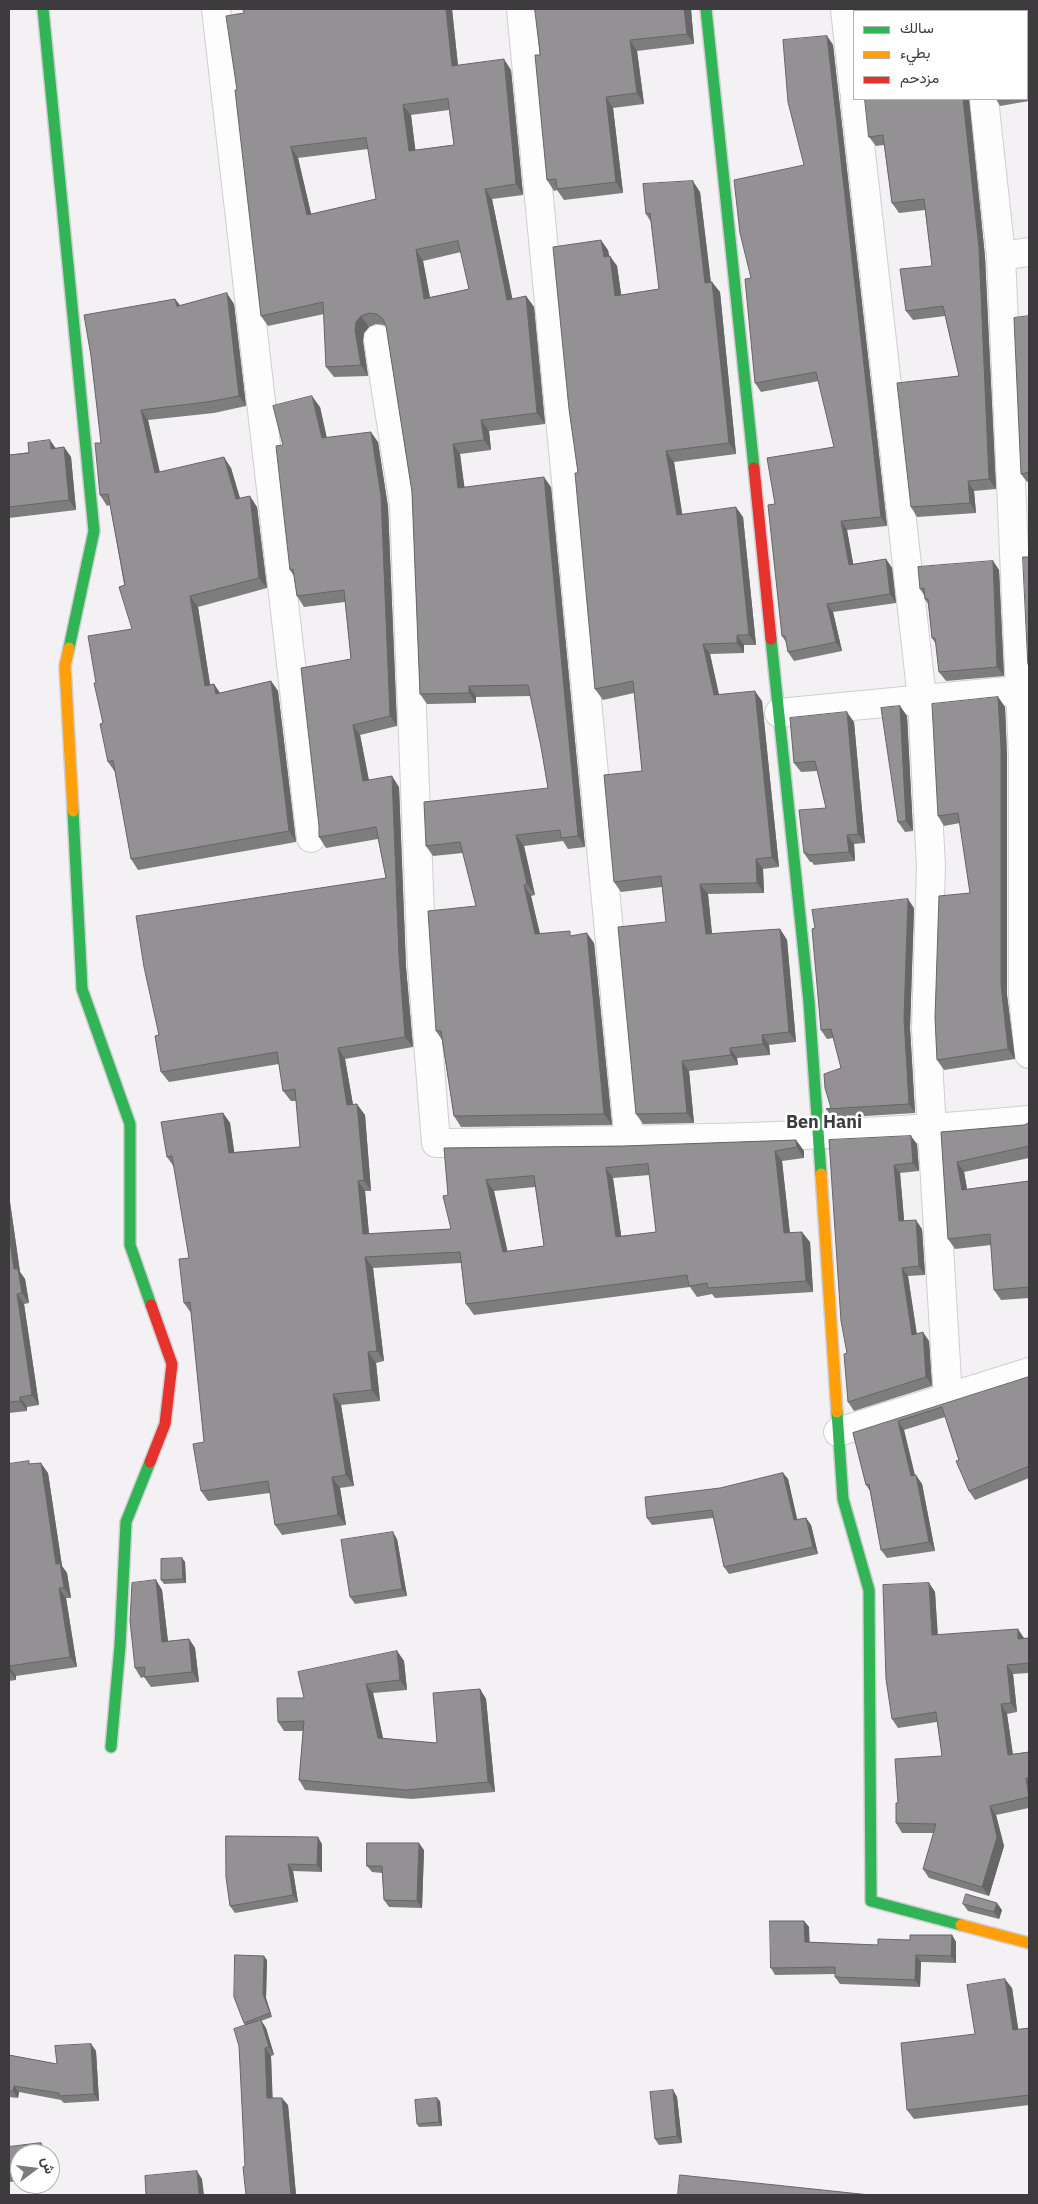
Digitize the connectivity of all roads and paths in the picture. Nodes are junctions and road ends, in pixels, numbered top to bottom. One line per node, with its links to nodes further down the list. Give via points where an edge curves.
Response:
1 (42, 9): 27 (street, via 94,531 66,666 82,989 130,1124 130,1245 172,1364 165,1424 126,1522)
2 (216, 9): 17 (street)
3 (521, 9): 23 (street)
4 (706, 9): 15 (street)
5 (845, 9): 6 (street)
6 (853, 81)
7 (855, 100): 14 (street)
8 (984, 100): 10 (street)
9 (1029, 252): 10 (street)
10 (1001, 256): 12 (street)
11 (378, 339): 23 (street, via 404,505 422,966 436,1143)
12 (1021, 512): 13 (street)
13 (1025, 689): 14 (street); 16 (street)
14 (922, 699): 15 (street); 21 (street, via 931,866 926,1028)
15 (779, 713): 22 (street, via 809,1002)
16 (1026, 837): 18 (street, via 1023,995)
17 (312, 838)
18 (1027, 1017): 19 (street)
19 (1029, 1054)
20 (1029, 1120): 21 (street)
21 (932, 1129): 22 (street); 25 (street)
22 (818, 1135): 23 (street); 26 (street)
23 (629, 1140)
24 (1029, 1372): 25 (street)
25 (948, 1398): 26 (street)
26 (838, 1432): 28 (street, via 843,1499 869,1590 871,1901)
27 (111, 1747)
28 (1029, 1943)

